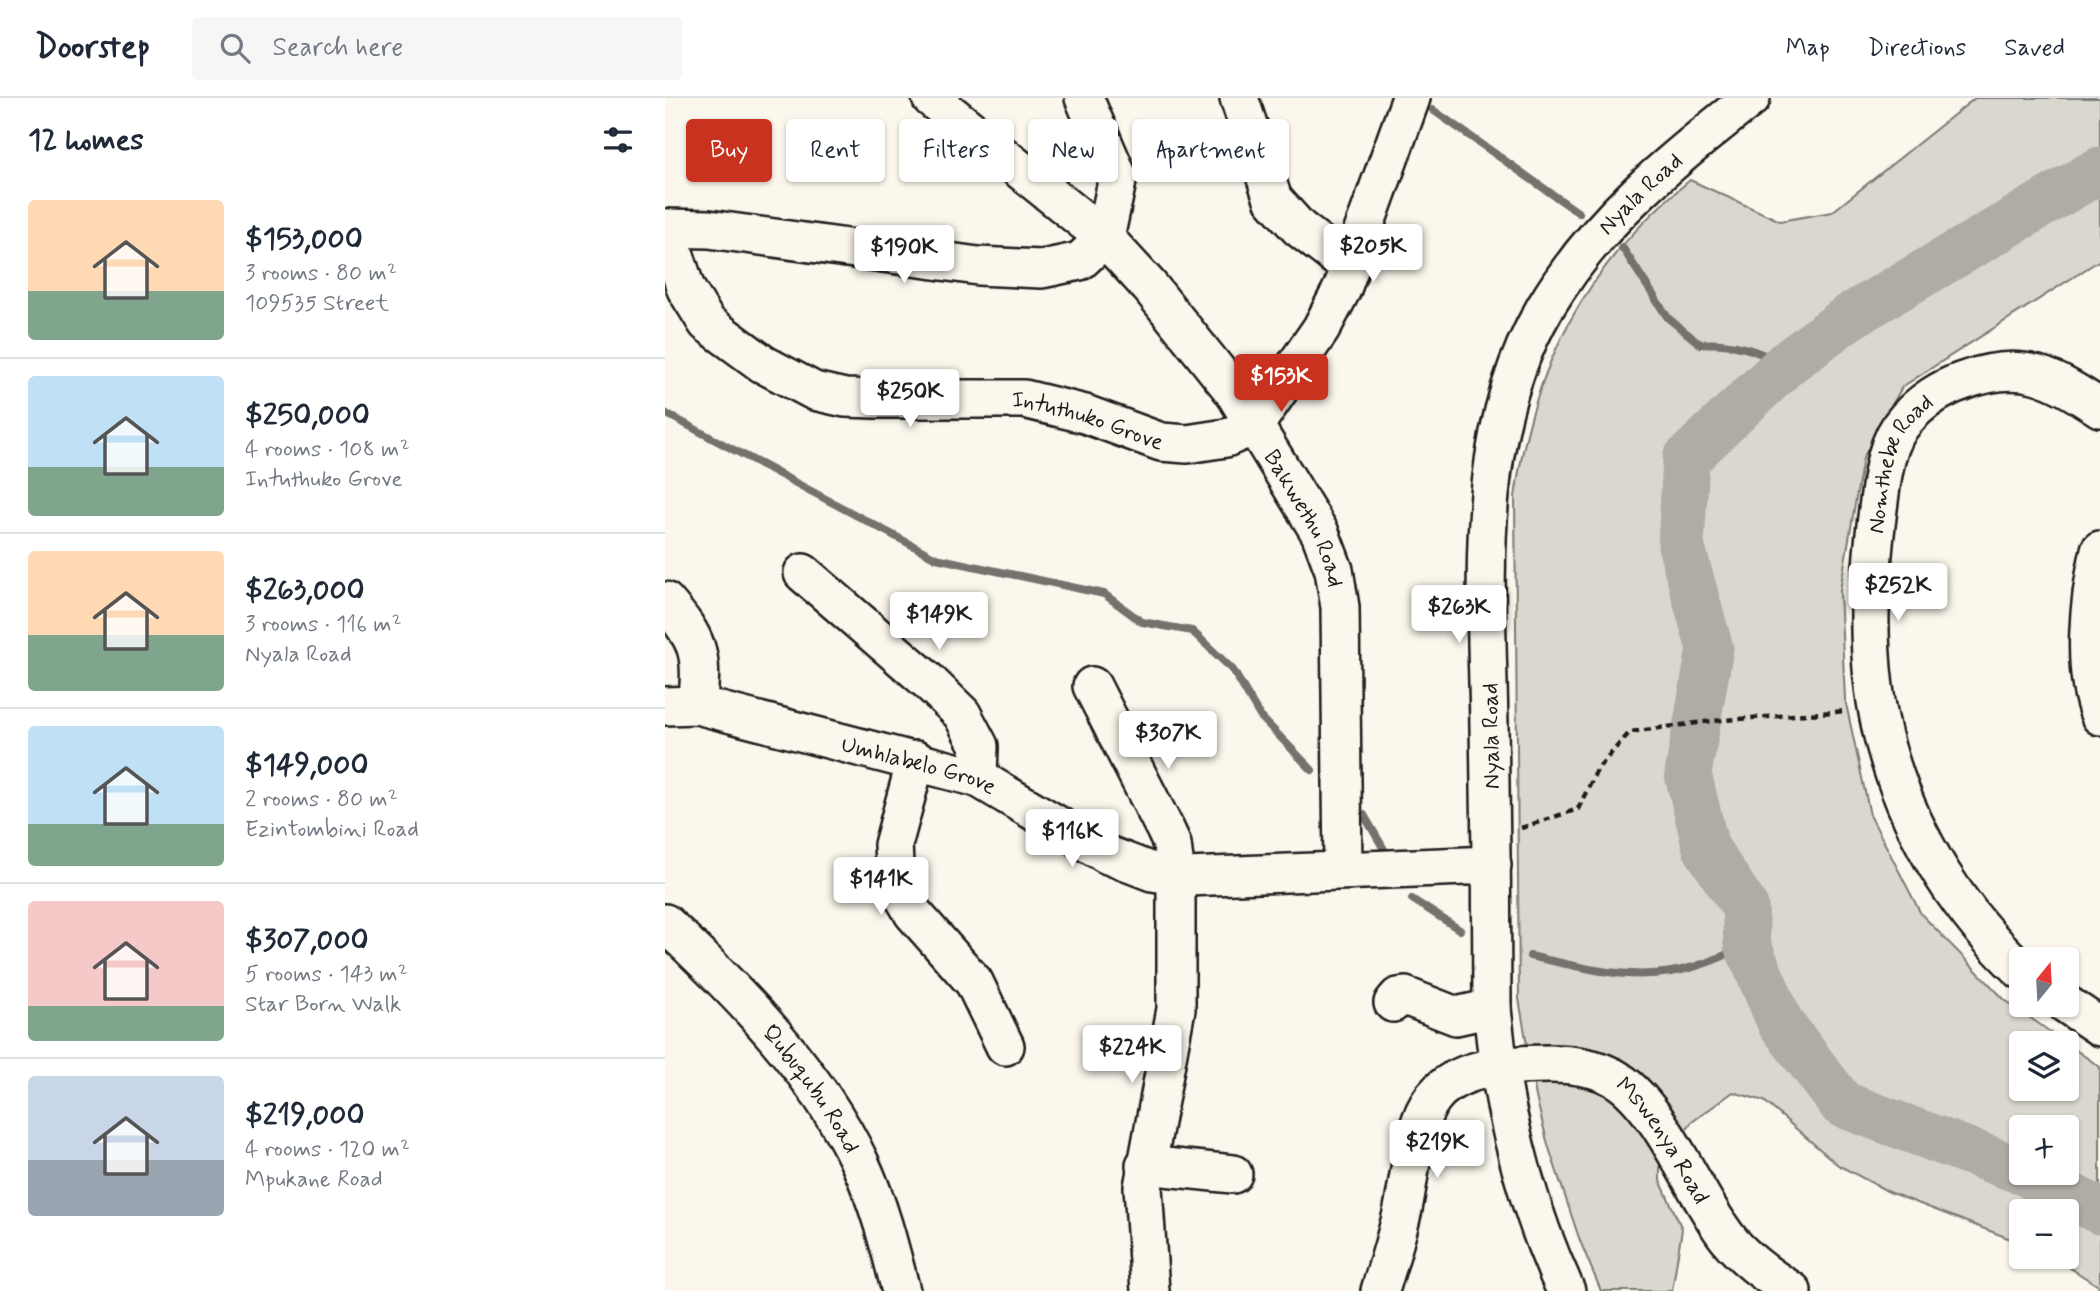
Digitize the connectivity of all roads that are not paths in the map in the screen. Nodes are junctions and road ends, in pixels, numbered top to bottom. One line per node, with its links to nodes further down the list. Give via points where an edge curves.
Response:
1 (931, 98): 7 (street, Bakwethu Road)
2 (1084, 98): 7 (street, via 1118,177)
3 (1239, 98): 8 (street, via 1273,199 1299,228)
4 (1411, 98): 8 (street)
5 (1751, 98): 19 (street, Nyala Road, via 1665,166 1594,236 1544,309 1516,372 1498,432 1489,503)
6 (666, 228): 7 (street, via 709,229 944,262 1042,269 1072,264); 10 (street, Intuthuko Grove, via 686,289 707,323 763,364 814,391 875,400 1024,399 1161,442 1188,444 1226,438)
7 (1105, 238): 10 (street, Bakwethu Road, via 1209,359)
8 (1348, 266): 10 (street, via 1342,289 1321,329)
9 (2100, 408): 23 (street, Nomthebe Road, via 2057,380 2035,372 2007,369 1983,373 1926,400 1905,419 1882,474 1871,557 1869,624 1876,708 1890,761 1927,848 1976,923)
10 (1254, 426): 20 (street, Bakwethu Road, via 1320,533 1334,570 1343,640)
11 (2100, 550): 16 (street, via 2088,617)
12 (803, 573): 18 (street, via 962,714 979,746)
13 (665, 601): 15 (street, via 694,636 701,663)
14 (1092, 686): 21 (street, via 1172,844)
15 (681, 705): 17 (street, Umhlabelo Grove)
16 (2100, 716)
17 (916, 760): 18 (street, Umhlabelo Grove); 28 (street, via 893,845 895,881 913,913 974,982)
18 (978, 778): 21 (street, Umhlabelo Grove, via 1108,855)
19 (1492, 865): 20 (street, Umhlabelo Grove); 25 (street, Nyala Road)
20 (1343, 870): 21 (street, Umhlabelo Grove)
21 (1176, 876): 30 (street, via 1176,1009)
22 (665, 923): 32 (street, Qubuqubu Road, via 760,1015 829,1111 860,1163 885,1229)
23 (2009, 957)
24 (1393, 1003): 25 (street, via 1398,996 1405,996 1455,1016)
25 (1492, 1008): 29 (street, Nyala Road)
26 (2079, 1013): 27 (street)
27 (2100, 1027)
28 (1005, 1046)
29 (1497, 1066): 34 (street, Mswenya Road, via 1447,1082 1425,1106); 35 (street, Nyala Road, via 1531,1205); 36 (street, Mswenya Road, via 1577,1065 1612,1077 1630,1089 1650,1113 1727,1238 1766,1275)
30 (1145, 1165): 31 (street); 33 (street)
31 (1233, 1174)
32 (901, 1291)
33 (1150, 1291)
34 (1380, 1291)
35 (1566, 1291)
36 (1792, 1291)

